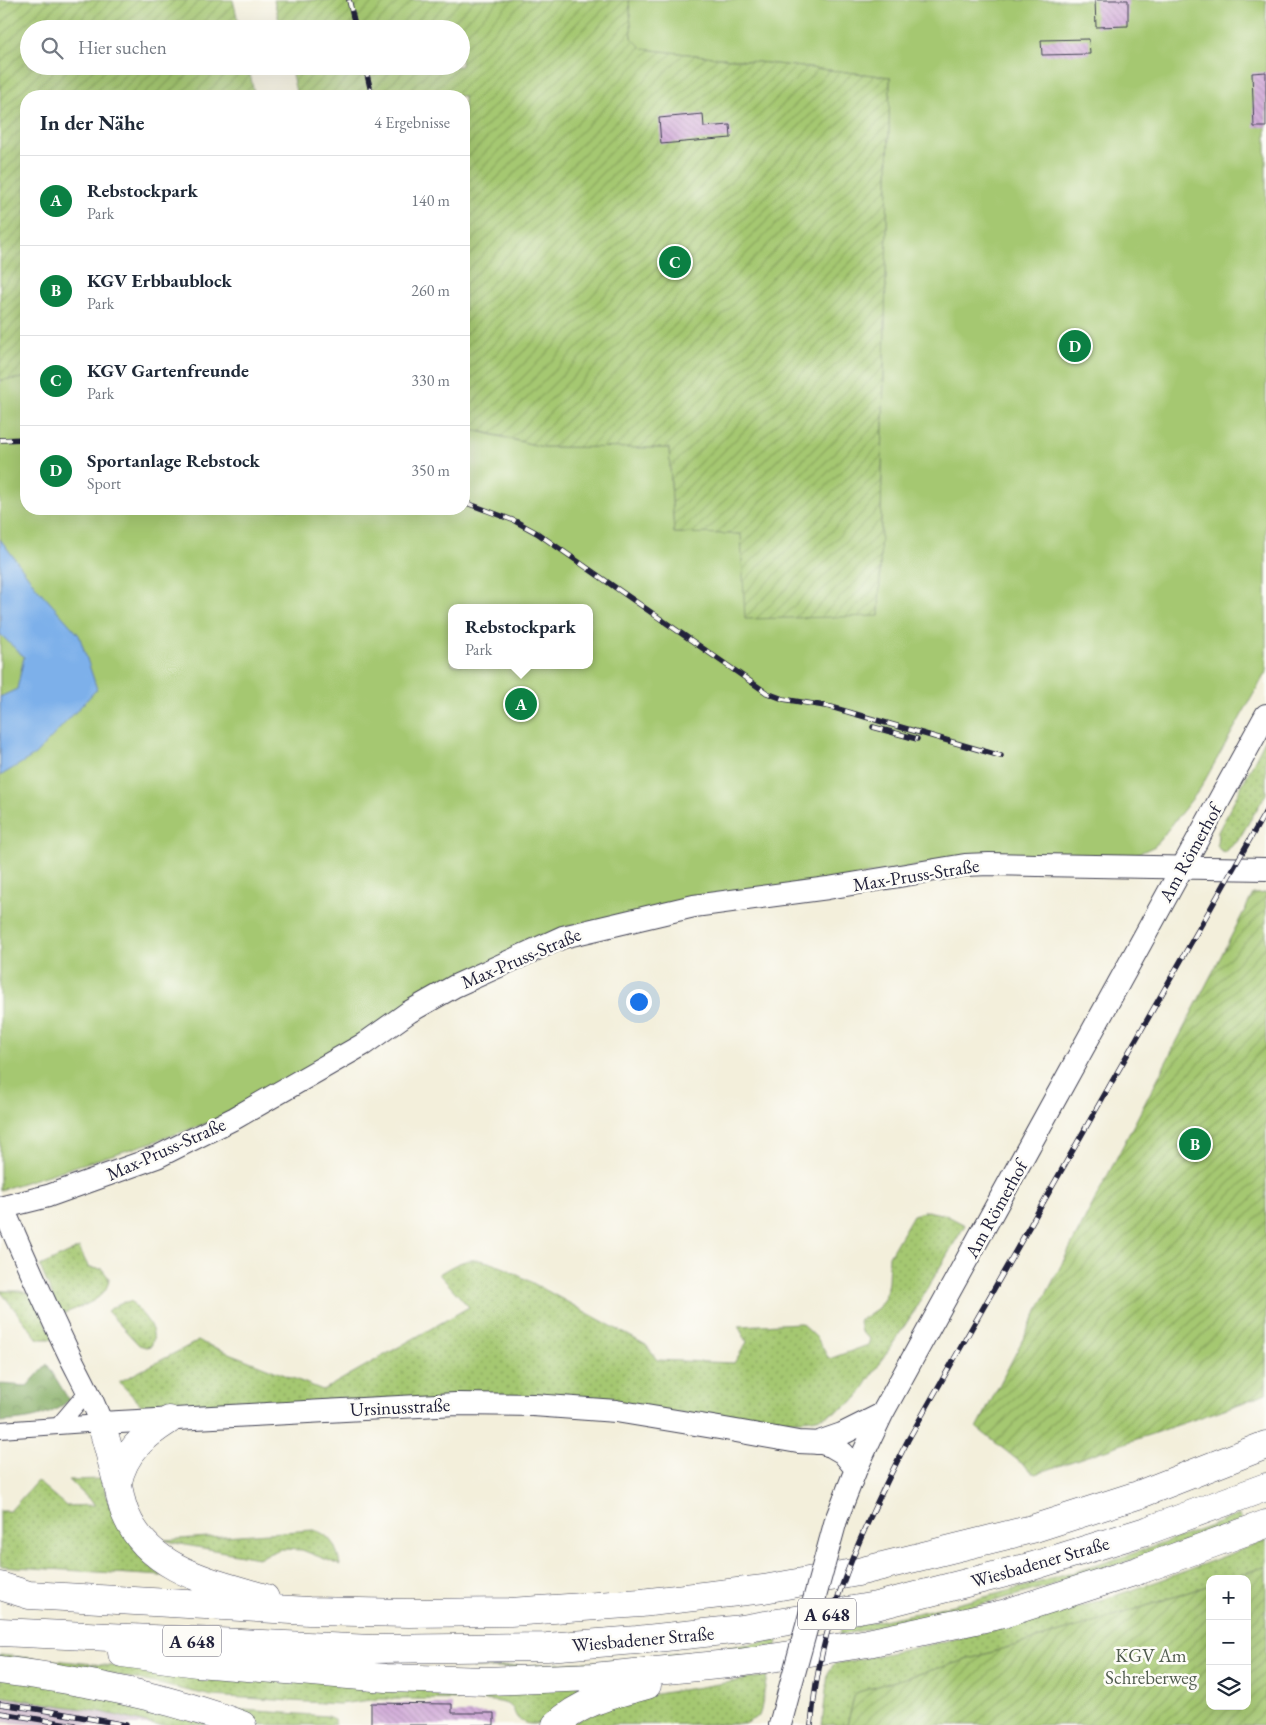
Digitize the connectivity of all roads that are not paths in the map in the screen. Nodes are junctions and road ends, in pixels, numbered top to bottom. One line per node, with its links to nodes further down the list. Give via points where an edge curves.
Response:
1 (1266, 715): 2 (main road, Am Römerhof)
2 (1181, 869): 3 (main road, Max-Pruss-Straße); 4 (main road, Max-Pruss-Straße, via 966,865 694,906 563,937 455,986 409,1012 364,1044 235,1118 156,1157 57,1193); 6 (main road, Am Römerhof)
3 (1266, 869)
4 (2, 1208): 5 (main road)
5 (78, 1373): 7 (main road); 7 (main road, via 92,1399)
6 (882, 1414): 10 (main road, via 849,1431); 12 (main road, Am Römerhof)
7 (81, 1418): 8 (main road, Ursinusstraße); 9 (street, Ursinusstraße); 14 (highway)
8 (169, 1420): 10 (main road, Ursinusstraße, via 456,1404 533,1405 616,1412); 14 (highway, via 133,1448 120,1471)
9 (0, 1430)
10 (807, 1443): 12 (main road, Ursinusstraße, via 822,1457)
11 (1266, 1446): 19 (highway, Wiesbadener Straße / A 648, via 1138,1495 1032,1529 858,1572 764,1589 641,1603 510,1612)
12 (856, 1469): 25 (main road, Am Römerhof, bridge, via 836,1520)
13 (1266, 1487): 20 (highway, Wiesbadener Straße / A 648, via 1149,1530 1033,1566 876,1606 742,1629 547,1647 372,1649)
14 (119, 1490): 19 (highway, via 125,1513 139,1540 158,1557 213,1582)
15 (1266, 1524): 21 (highway, via 1140,1570 1003,1614 868,1643)
16 (0, 1586): 18 (highway)
17 (0, 1595): 18 (highway, A 648)
18 (29, 1595): 19 (highway, A 648)
19 (310, 1611)
20 (6, 1632): 21 (highway, via 146,1658 386,1678 486,1681 593,1677)
21 (739, 1663): 24 (highway, via 595,1700)
22 (0, 1670): 23 (highway, via 129,1693 181,1705)
23 (242, 1725)
24 (556, 1725)
25 (780, 1725)

